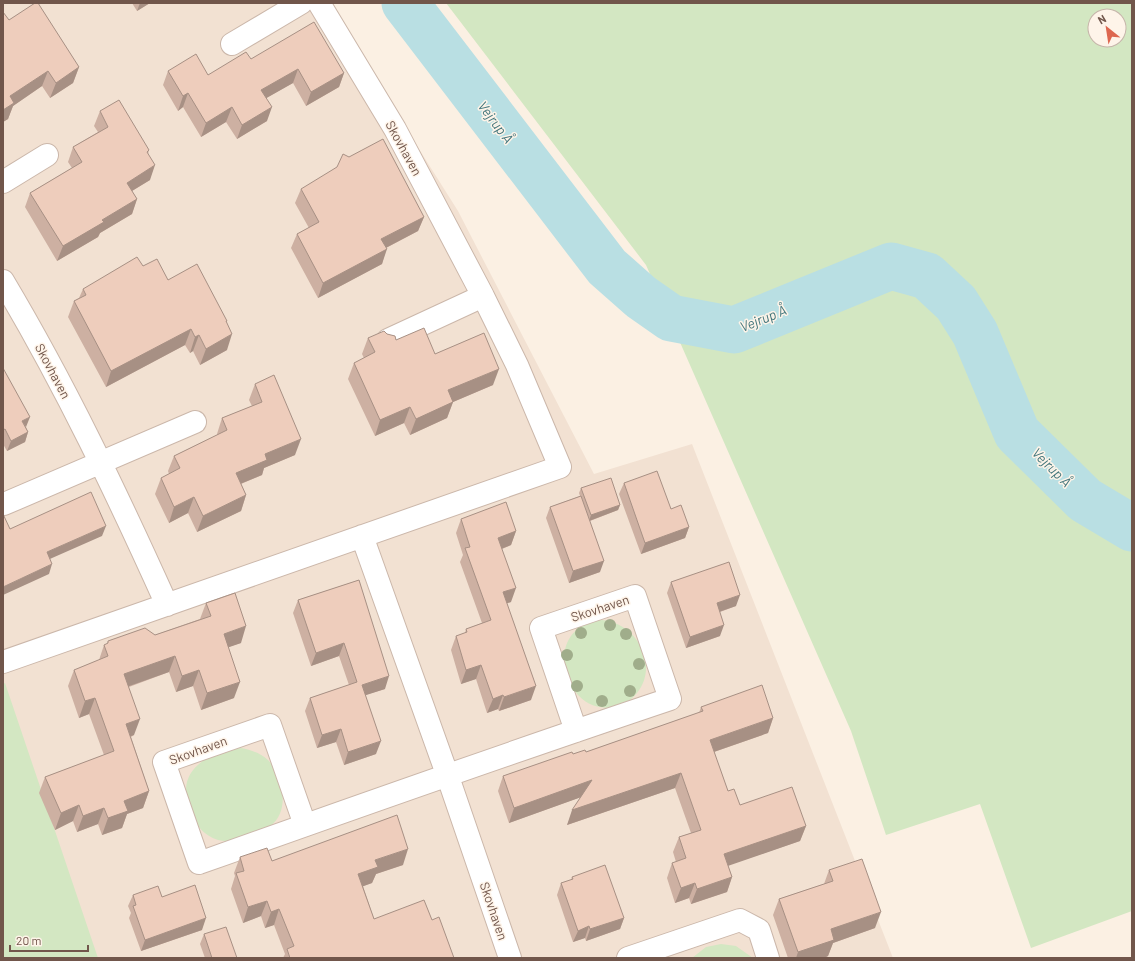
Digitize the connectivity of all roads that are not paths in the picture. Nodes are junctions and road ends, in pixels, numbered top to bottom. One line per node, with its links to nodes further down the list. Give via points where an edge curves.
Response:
1 (302, 3): 3 (street)
2 (319, 3): 7 (street, Skovhaven, via 395,129)
3 (232, 44)
4 (48, 155): 5 (street)
5 (3, 182)
6 (3, 281): 10 (street, Skovhaven)
7 (483, 296): 8 (street); 12 (street, Skovhaven, via 517,366 560,467)
8 (388, 340)
9 (195, 422): 10 (street)
10 (101, 462): 11 (street); 13 (street, Skovhaven)
11 (4, 504)
12 (362, 536): 13 (street, Skovhaven); 16 (street, Skovhaven)
13 (167, 605): 14 (street, Skovhaven)
14 (3, 662)
15 (576, 731): 15 (street, Skovhaven, via 670,699 635,596 541,628); 16 (street, Skovhaven)
16 (447, 774): 17 (street, Skovhaven); 19 (street, Skovhaven)
17 (305, 825): 17 (street, Skovhaven, via 199,863 164,762 270,725)
18 (661, 953): 20 (street); 21 (street, via 740,920 759,930)
19 (510, 958)
20 (628, 958)
21 (768, 958)

